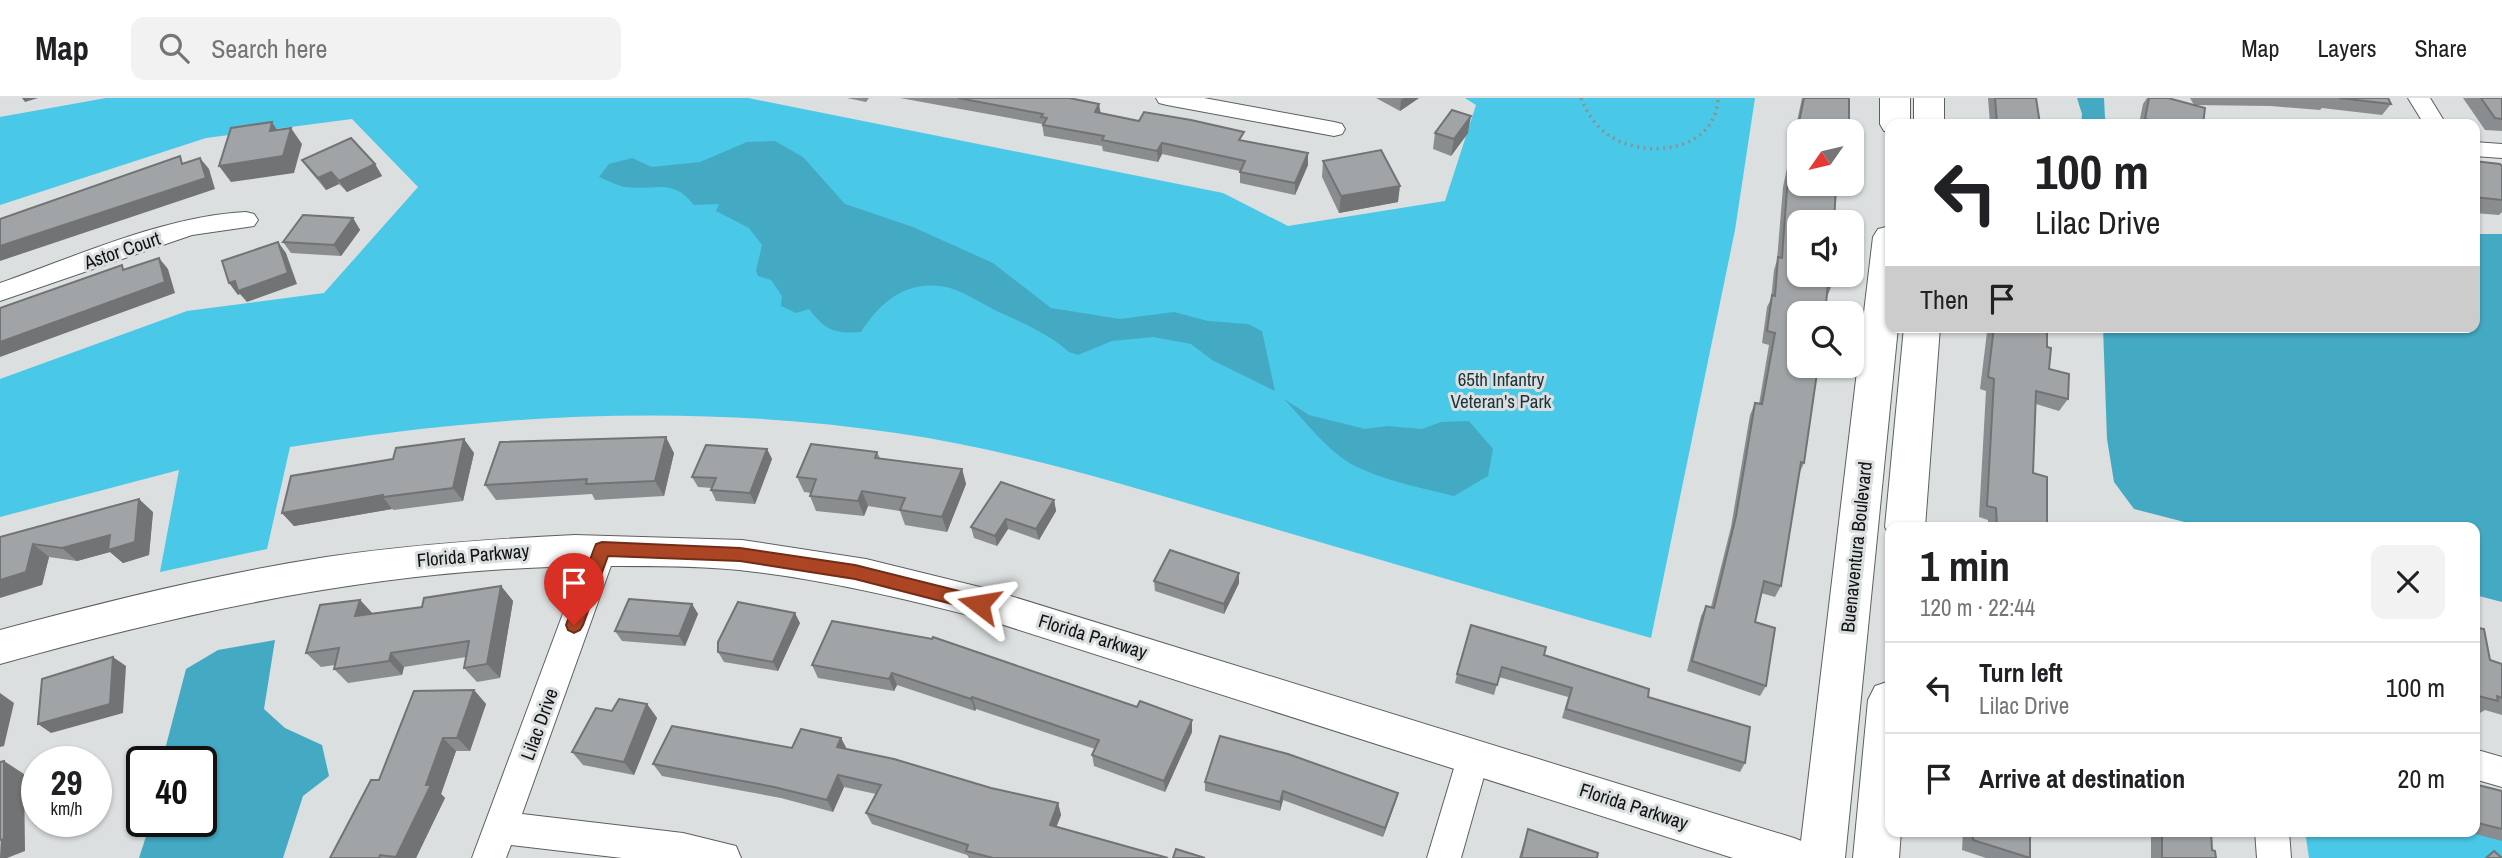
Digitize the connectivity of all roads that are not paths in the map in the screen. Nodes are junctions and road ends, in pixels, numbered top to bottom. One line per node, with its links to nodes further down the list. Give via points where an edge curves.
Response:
1 (1167, 98): 8 (street)
2 (1895, 98): 5 (main road)
3 (1928, 98): 6 (main road)
4 (2419, 98): 7 (street)
5 (1895, 119)
6 (1929, 119)
7 (2432, 119)
8 (1334, 130)
9 (2480, 149): 10 (street)
10 (2502, 151)
11 (246, 220): 13 (street, Astor Court, via 186,228)
12 (1885, 283): 27 (main road, Buenaventura Boulevard)
13 (0, 292)
14 (1921, 333): 15 (main road)
15 (1905, 522)
16 (602, 549): 17 (street, Florida Parkway, via 432,557 296,577 193,595); 18 (street, Florida Parkway, via 740,555 855,572 1029,616); 23 (street, Lilac Drive)
17 (0, 647)
18 (1474, 755): 25 (street); 26 (street, Florida Parkway)
19 (1885, 761): 28 (main road)
20 (2480, 766): 21 (street)
21 (2502, 772)
22 (2272, 837): 29 (street)
23 (495, 843): 24 (street, via 682,849)
24 (724, 858)
25 (1444, 858)
26 (1794, 858)
27 (1822, 858)
28 (1877, 858)
29 (2274, 858)

